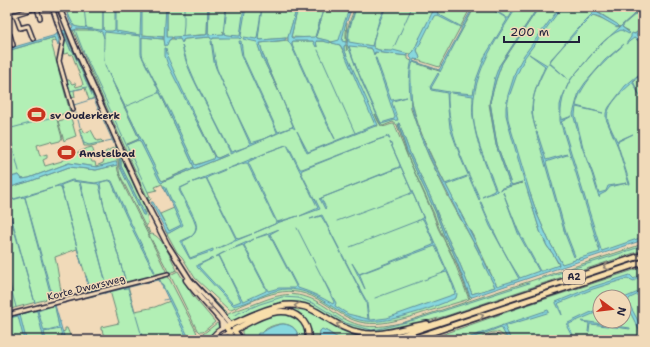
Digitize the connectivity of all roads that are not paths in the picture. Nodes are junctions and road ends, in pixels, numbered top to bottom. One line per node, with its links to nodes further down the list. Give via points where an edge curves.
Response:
1 (38, 7): 4 (street); 7 (street)
2 (52, 7): 11 (street, via 63,40 59,61)
3 (59, 7): 12 (main road)
4 (29, 9): 5 (street)
5 (15, 14): 6 (street); 9 (street, via 20,28 28,26)
6 (7, 17)
7 (40, 18)
8 (7, 33): 10 (street)
9 (32, 39)
10 (13, 45)
11 (73, 110)
12 (140, 191): 18 (main road, via 185,274 220,312); 18 (main road, one-way to 18, via 182,274)
13 (643, 255): 17 (highway, A2, one-way to 17)
14 (643, 262): 19 (highway, A2, one-way to 14)
15 (168, 274): 16 (street, Korte Dwarsweg)
16 (7, 315)
17 (440, 322): 18 (highway, A2, one-way to 18, via 384,333 362,333 335,323 308,308 287,305 266,309); 25 (highway, A2)
18 (228, 328): 20 (street, via 213,335); 21 (street); 22 (main road); 23 (main road); 24 (highway, via 284,311 295,314 302,320 307,329)
19 (444, 329): 26 (highway, A2); 27 (highway, A2)
20 (210, 340)
21 (216, 340)
22 (234, 340)
23 (240, 340)
24 (308, 340)
25 (386, 340)
26 (409, 340)
27 (422, 340)

